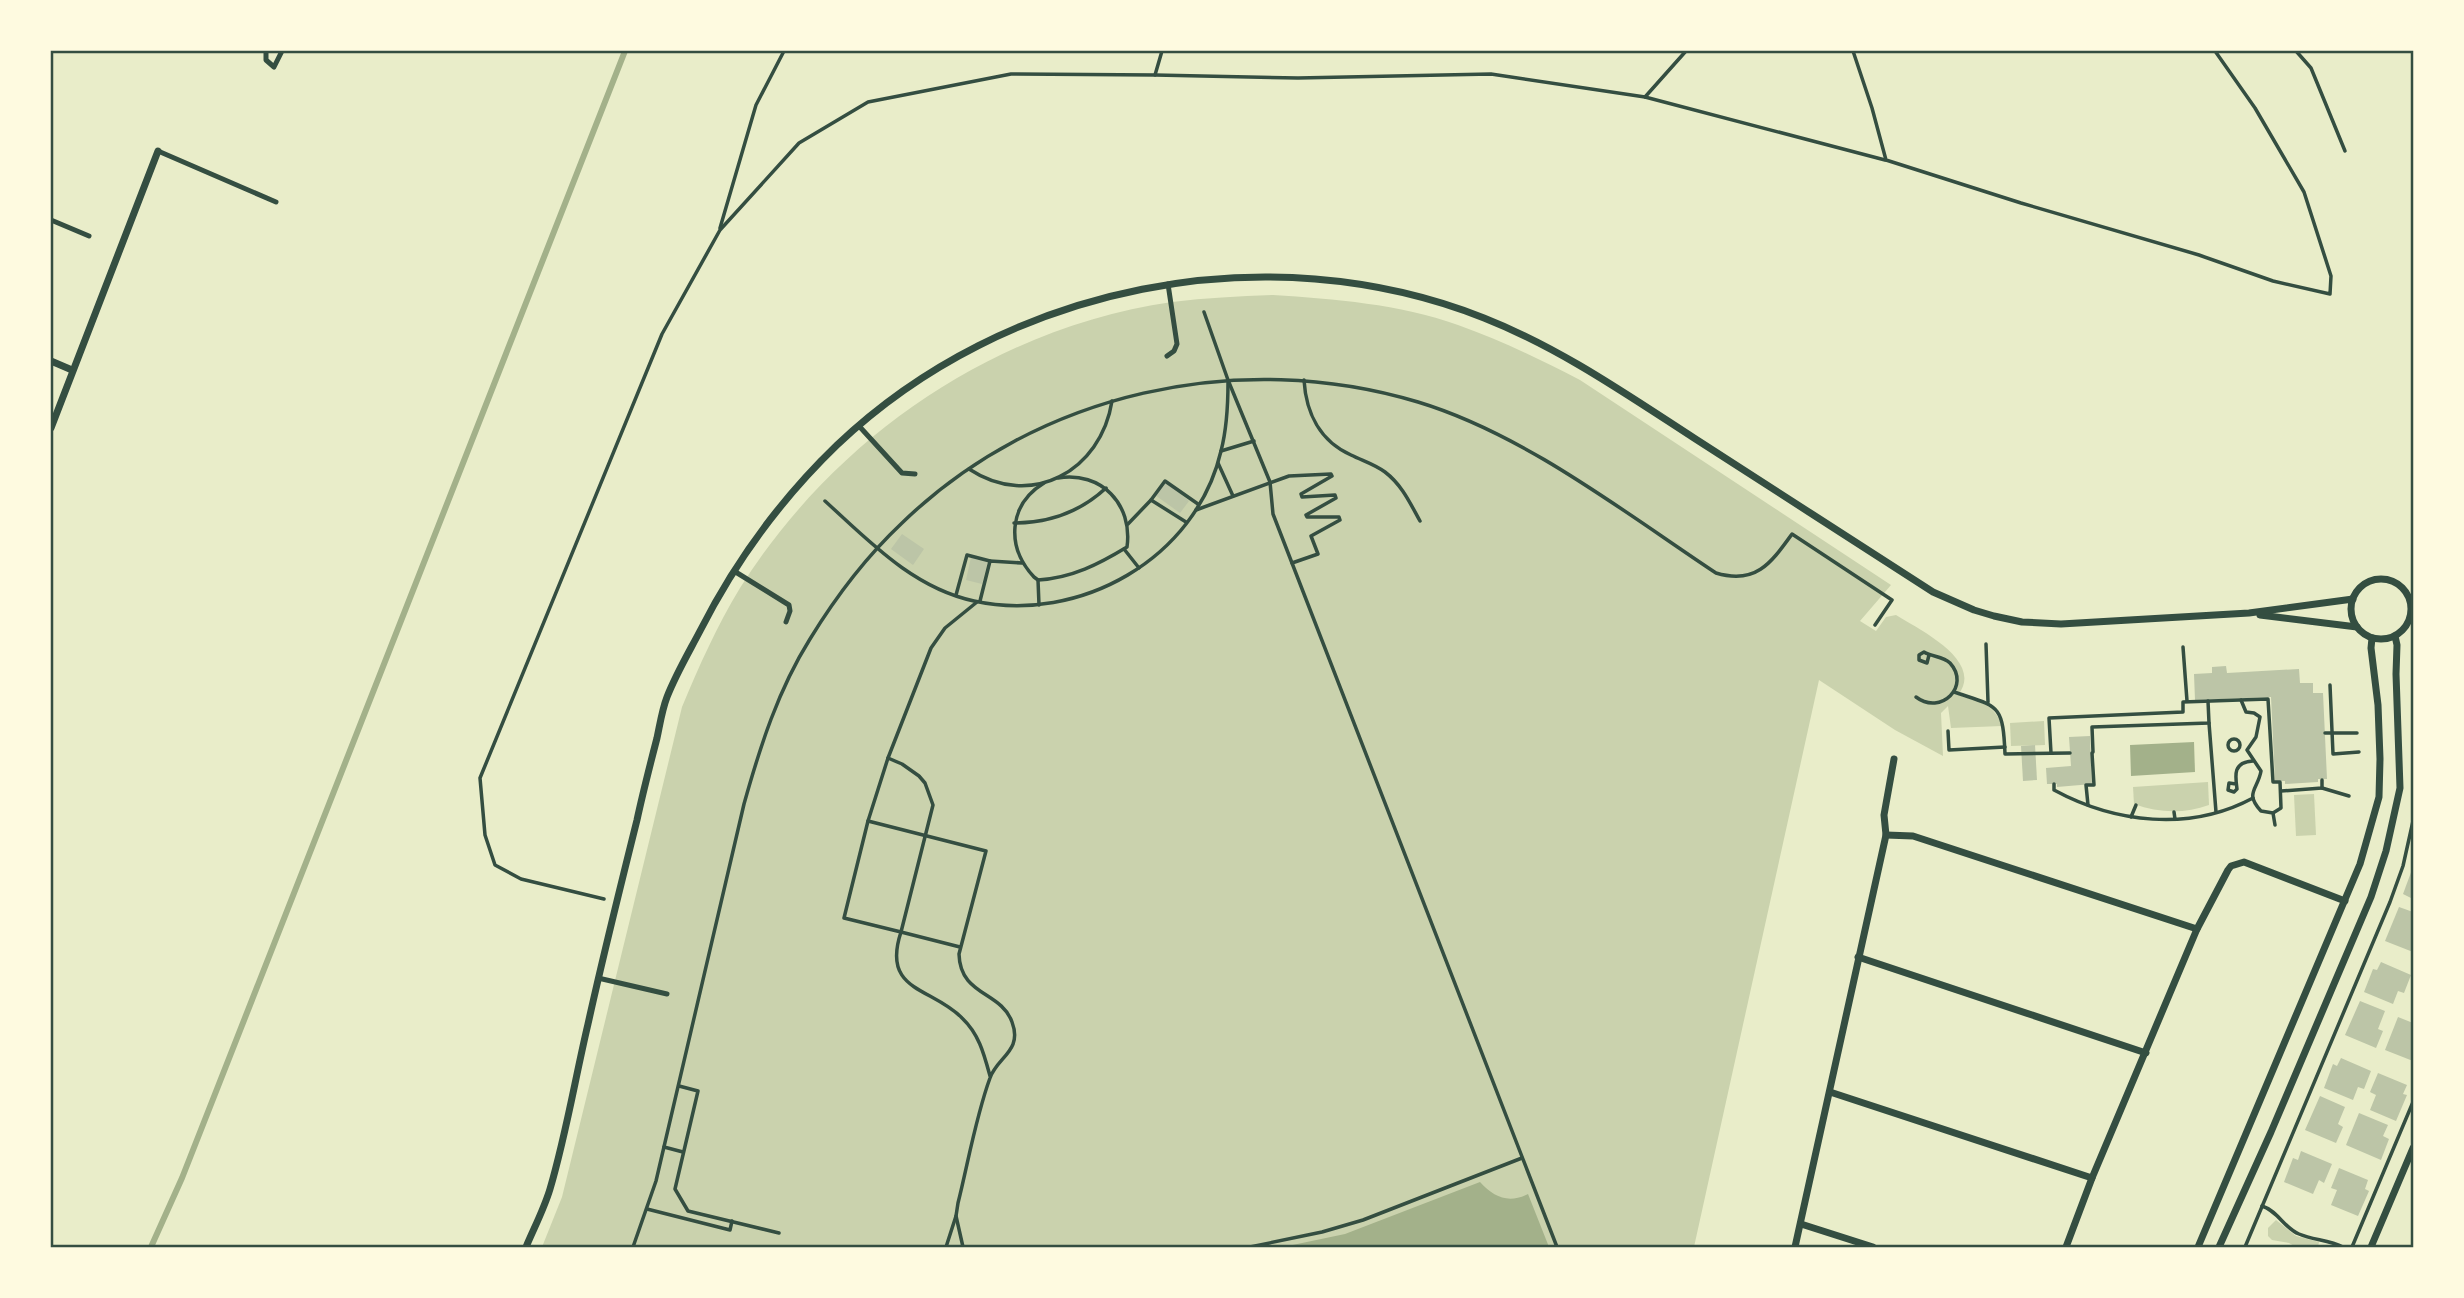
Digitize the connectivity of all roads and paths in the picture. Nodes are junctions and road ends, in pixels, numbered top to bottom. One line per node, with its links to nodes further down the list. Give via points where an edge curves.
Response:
1 (266, 51): 2 (lane, via 266,60 274,67)
2 (282, 51)
3 (784, 51): 16 (path, via 756,105)
4 (1162, 51): 9 (path)
5 (1686, 51): 10 (path)
6 (1853, 51): 13 (path)
7 (2215, 51): 13 (path, via 2304,192 2331,276 2330,294 2273,281)
8 (2296, 51): 12 (path, via 2311,68)
9 (1155, 75): 10 (path, via 1491,74); 16 (path, via 1011,74 868,102 799,143)
10 (1645, 97): 13 (path)
11 (158, 151): 14 (lane); 22 (street)
12 (2345, 151)
13 (1886, 160)
14 (276, 202)
15 (51, 220): 17 (lane)
16 (719, 230): 109 (path, via 662,334 480,778 485,835 495,865 521,878)
17 (89, 236)
18 (1168, 284): 20 (lane, via 1177,344); 26 (street, via 1073,307 990,340 923,378); 59 (street, via 1301,278 1391,291 1479,316 1584,367 1933,592 1974,610 2022,622 2061,624)
19 (1204, 312): 23 (path)
20 (1167, 356)
21 (51, 361): 22 (street)
22 (72, 370): 27 (street)
23 (1228, 380): 24 (path); 25 (path); 28 (path); 29 (path)
24 (1304, 380): 42 (path, via 1309,410 1324,437 1389,475); 62 (path, via 1393,395 1492,431 1559,469 1716,573 1741,578 1762,569 1792,534 1892,600)
25 (1112, 401): 31 (path, via 1036,431); 33 (path, via 1106,428 1091,452)
26 (859, 426): 32 (lane, via 902,473); 52 (street, via 802,481)
27 (51, 428)
28 (1254, 441): 29 (path); 34 (path)
29 (1221, 451): 30 (path)
30 (1218, 462): 37 (path); 40 (path)
31 (969, 470): 35 (path, via 1000,484); 46 (path, via 921,505)
32 (915, 474)
33 (1058, 478): 35 (path); 36 (path, via 1083,478)
34 (1270, 482): 37 (path); 50 (path, via 1273,514); 50 (path, via 1289,475 1332,477 1301,494 1335,495 1306,515 1340,520 1311,536 1318,554)
35 (1044, 483): 44 (path, via 1026,498)
36 (1106, 488): 44 (path, via 1064,515); 45 (path, via 1121,505)
37 (1233, 496): 41 (path)
38 (1151, 500): 40 (path, via 1165,481); 43 (path); 45 (path)
39 (825, 501): 46 (path)
40 (1199, 504): 41 (path)
41 (1195, 510): 43 (path)
42 (1420, 521)
43 (1186, 522): 51 (path)
44 (1014, 523): 49 (path, via 1014,542)
45 (1128, 524): 47 (path)
46 (877, 549): 54 (path, via 917,577); 119 (path, via 810,639 773,711 744,804)
47 (1124, 549): 51 (path); 53 (path, via 1076,573)
48 (990, 561): 49 (path); 54 (path, via 967,555); 57 (path)
49 (1022, 563): 53 (path)
50 (1292, 563): 125 (path)
51 (1139, 568): 58 (path, via 1094,592)
52 (734, 571): 60 (lane, via 789,606); 109 (street, via 666,700)
53 (1038, 580): 58 (path)
54 (956, 595): 57 (path)
55 (2410, 595): 56 (street, via 2381,579 2366,583); 61 (street)
56 (2353, 599): 59 (street); 63 (street)
57 (979, 602): 58 (path); 87 (path, via 945,628 931,648)
58 (1039, 605)
59 (2249, 613): 63 (street)
60 (786, 622)
61 (2410, 624): 64 (street)
62 (1875, 625)
63 (2357, 627): 65 (street)
64 (2395, 636): 65 (street); 145 (street, via 2400,789 2386,851 2371,897)
65 (2372, 638): 110 (street, via 2379,797)
66 (1986, 644): 75 (path)
67 (2183, 647): 73 (path)
68 (1929, 655): 70 (path, via 1953,667)
69 (2330, 685): 79 (path)
70 (1954, 692): 71 (path, via 1938,703); 75 (path)
71 (1916, 697)
72 (2241, 700): 74 (path); 83 (path, via 2246,712 2260,717 2256,737); 94 (path, via 2268,699 2273,782 2280,782)
73 (2187, 701): 74 (path); 85 (path, via 2183,712 2049,718)
74 (2208, 701): 76 (path)
75 (1988, 702): 82 (path, via 2002,719)
76 (2209, 723): 98 (path, via 2092,727 2094,785 2086,785); 100 (path)
77 (1948, 731): 82 (path, via 1949,750)
78 (2325, 733): 79 (path)
79 (2332, 733): 80 (path); 84 (path, via 2333,754)
80 (2357, 733)
81 (2241, 746): 83 (path)
82 (2005, 747): 85 (path, via 2005,754)
83 (2248, 747): 89 (path)
84 (2359, 752)
85 (2051, 753): 86 (path)
86 (2070, 753)
87 (888, 758): 104 (path); 108 (path, via 913,770 925,783 933,805)
88 (1894, 759): 107 (street)
89 (2255, 762): 92 (path, via 2237,768); 96 (path, via 2261,775)
90 (2322, 780): 93 (path)
91 (2054, 784): 98 (path, via 2054,790)
92 (2235, 784)
93 (2322, 789): 94 (path); 95 (path)
94 (2281, 791): 101 (path, via 2281,808)
95 (2349, 796)
96 (2253, 798): 100 (path); 101 (path, via 2261,811)
97 (2136, 805): 102 (path)
98 (2088, 806): 102 (path)
99 (2175, 811): 103 (path)
100 (2216, 813): 103 (path)
101 (2273, 813): 106 (path)
102 (2131, 817): 103 (path)
103 (2175, 820)
104 (868, 821): 108 (path); 112 (path, via 844,918)
105 (2413, 821): 127 (path, via 2390,902)
106 (2275, 825)
107 (1886, 835): 111 (street, via 1913,835); 114 (street)
108 (927, 836): 112 (path); 113 (path, via 986,850)
109 (617, 901): 115 (street)
110 (2345, 901): 111 (street, via 2237,863 2228,870); 144 (street)
111 (2197, 929): 117 (street)
112 (901, 932): 113 (path); 118 (path, via 896,957 904,978 965,1020 982,1048)
113 (961, 947): 118 (path, via 959,963 971,986 1007,1012 1014,1026 1012,1048)
114 (1858, 957): 117 (street); 120 (street)
115 (598, 978): 116 (lane); 135 (street, via 550,1191)
116 (667, 994)
117 (2146, 1053): 126 (street)
118 (990, 1076): 130 (path)
119 (679, 1086): 122 (path); 124 (path, via 698,1091)
120 (1830, 1091): 126 (street); 133 (street)
121 (2413, 1102): 148 (path)
122 (664, 1147): 124 (path); 128 (path)
123 (2413, 1148): 149 (street)
124 (684, 1152): 129 (path, via 675,1189 688,1211)
125 (1522, 1158): 139 (path, via 1363,1220); 140 (path)
126 (2092, 1178): 143 (street)
127 (2262, 1206): 146 (path); 147 (path, via 2296,1233)
128 (647, 1209): 132 (path); 136 (path)
129 (703, 1214): 131 (path); 132 (path)
130 (956, 1216): 137 (path); 138 (path)
131 (732, 1222): 132 (path, via 730,1230); 134 (path)
132 (701, 1223)
133 (1801, 1224): 141 (street); 142 (street)
134 (779, 1233)
135 (526, 1247)
136 (633, 1247)
137 (946, 1247)
138 (963, 1247)
139 (1250, 1247)
140 (1557, 1247)
141 (1795, 1247)
142 (1873, 1247)
143 (2066, 1247)
144 (2198, 1247)
145 (2219, 1247)
146 (2245, 1247)
147 (2343, 1247)
148 (2352, 1247)
149 (2371, 1247)

